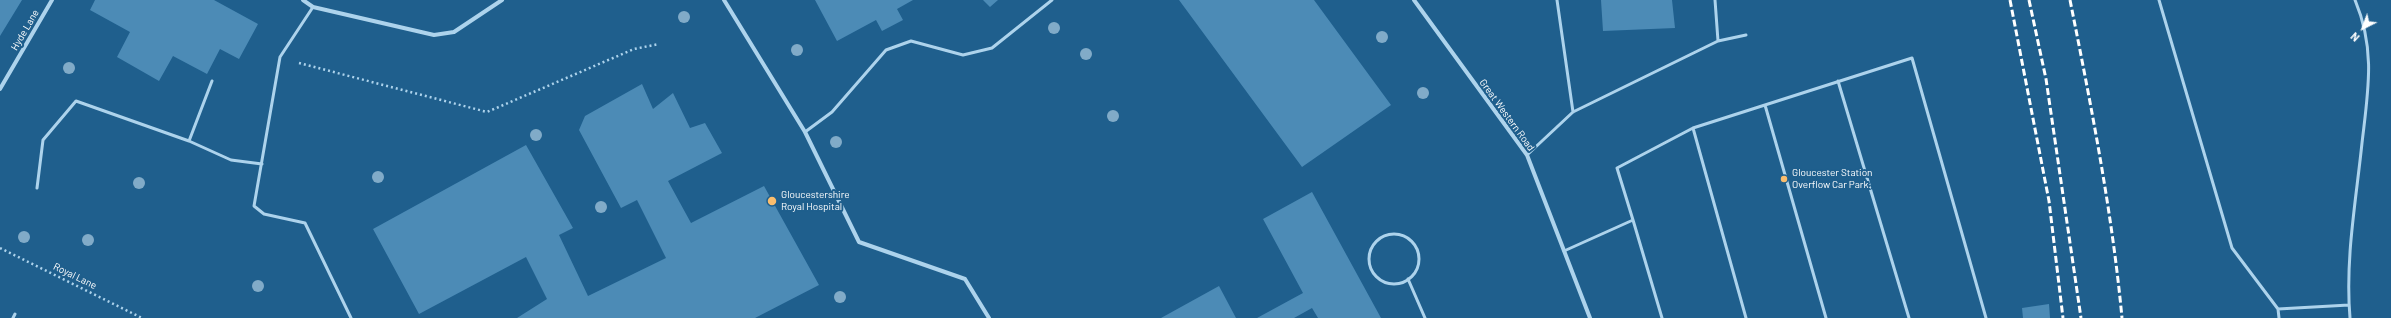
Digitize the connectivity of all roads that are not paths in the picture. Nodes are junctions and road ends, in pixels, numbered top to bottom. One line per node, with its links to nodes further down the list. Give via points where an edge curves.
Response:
1 (52, 0): 16 (street, Hyde Lane)
2 (303, 0): 11 (street)
3 (502, 0): 11 (street, via 454,32 434,35)
4 (724, 0): 20 (street)
5 (1052, 0): 20 (lane, via 992,48 963,55 911,41 886,50 832,112)
6 (1414, 0): 22 (street, Great Western Road)
7 (1557, 0): 18 (lane)
8 (1715, 0): 13 (lane)
9 (2160, 0): 29 (lane, via 2232,248)
10 (2355, 0): 28 (lane, via 2367,34 2370,72 2350,251)
11 (313, 7): 23 (lane, via 280,56)
12 (1746, 35): 13 (lane)
13 (1718, 41): 18 (lane)
14 (212, 81): 21 (lane)
15 (1838, 82): 17 (lane); 39 (lane); 40 (lane, via 1912,58)
16 (0, 89)
17 (1765, 105): 19 (lane); 38 (lane)
18 (1573, 112): 22 (lane)
19 (1693, 128): 25 (lane, via 1617,168); 37 (lane)
20 (805, 132): 33 (street, via 859,242 965,279)
21 (189, 141): 23 (lane, via 231,160); 24 (lane, via 76,101 43,140)
22 (1527, 155): 26 (street, Great Western Road)
23 (262, 164): 32 (lane, via 254,206 264,214 305,223)
24 (36, 188)
25 (1633, 220): 26 (lane); 36 (lane)
26 (1564, 251): 35 (street, Great Western Road)
27 (1408, 279): 27 (lane, via 1400,283 1384,282 1372,271 1369,255 1376,240 1391,234 1407,238 1413,243 1419,258 1417,267); 34 (lane)
28 (2349, 305): 29 (lane); 42 (lane)
29 (2278, 309): 41 (lane)
30 (15, 314): 31 (lane)
31 (13, 318)
32 (351, 318)
33 (989, 318)
34 (1425, 318)
35 (1590, 318)
36 (1662, 318)
37 (1746, 318)
38 (1826, 318)
39 (1909, 318)
40 (1986, 318)
41 (2279, 318)
42 (2350, 318)

